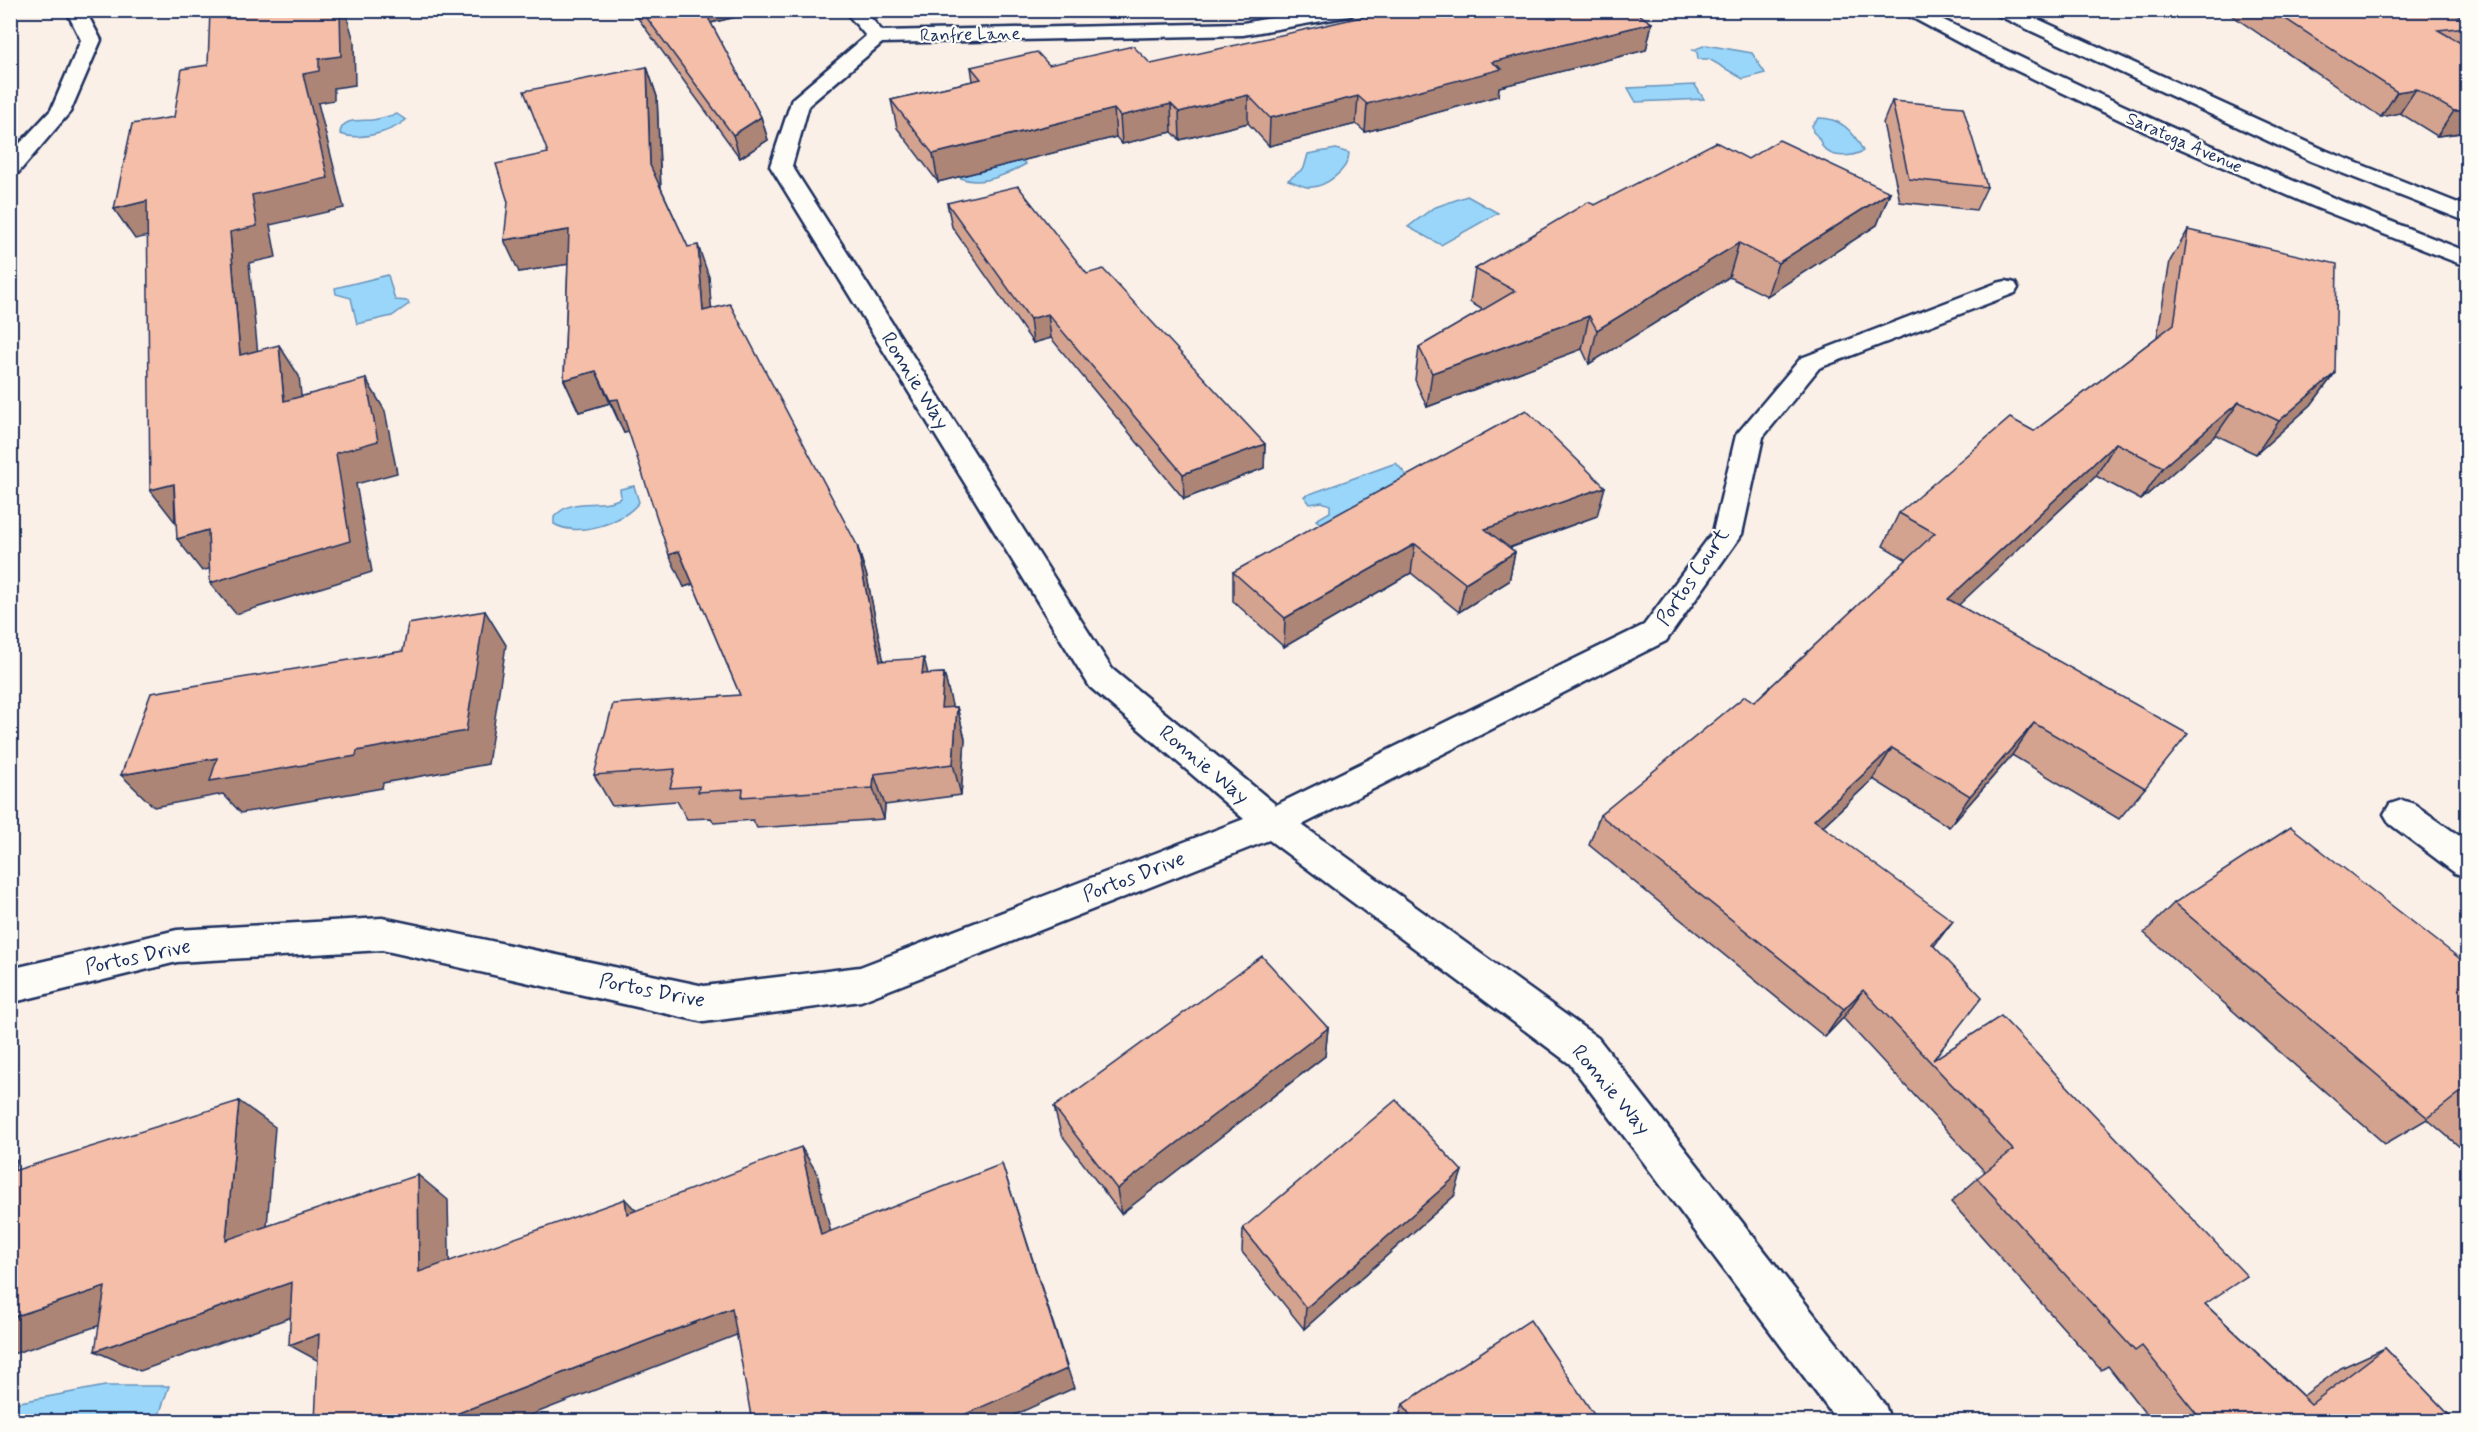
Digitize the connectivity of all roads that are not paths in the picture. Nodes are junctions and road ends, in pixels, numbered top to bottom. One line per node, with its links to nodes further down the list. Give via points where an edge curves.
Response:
1 (75, 10): 7 (street, via 91,40 60,112)
2 (853, 10): 6 (street)
3 (1350, 10): 6 (street, Ranfre Lane, via 1243,29)
4 (1907, 10): 9 (street, Saratoga Avenue, via 2202,152)
5 (2002, 10): 8 (street, via 2319,156)
6 (877, 37): 12 (street, Ronnie Way, via 799,103 781,166 1101,678)
7 (10, 168)
8 (2468, 215)
9 (2468, 260)
10 (2006, 288): 12 (street, Portos Court, via 1810,363 1750,435 1727,534 1654,633)
11 (2402, 814): 13 (street)
12 (1273, 823): 14 (street, Portos Drive, via 861,984 704,1004 382,934 177,946); 15 (street, Ronnie Way, via 1584,1051)
13 (2468, 862)
14 (10, 986)
15 (1868, 1422)

